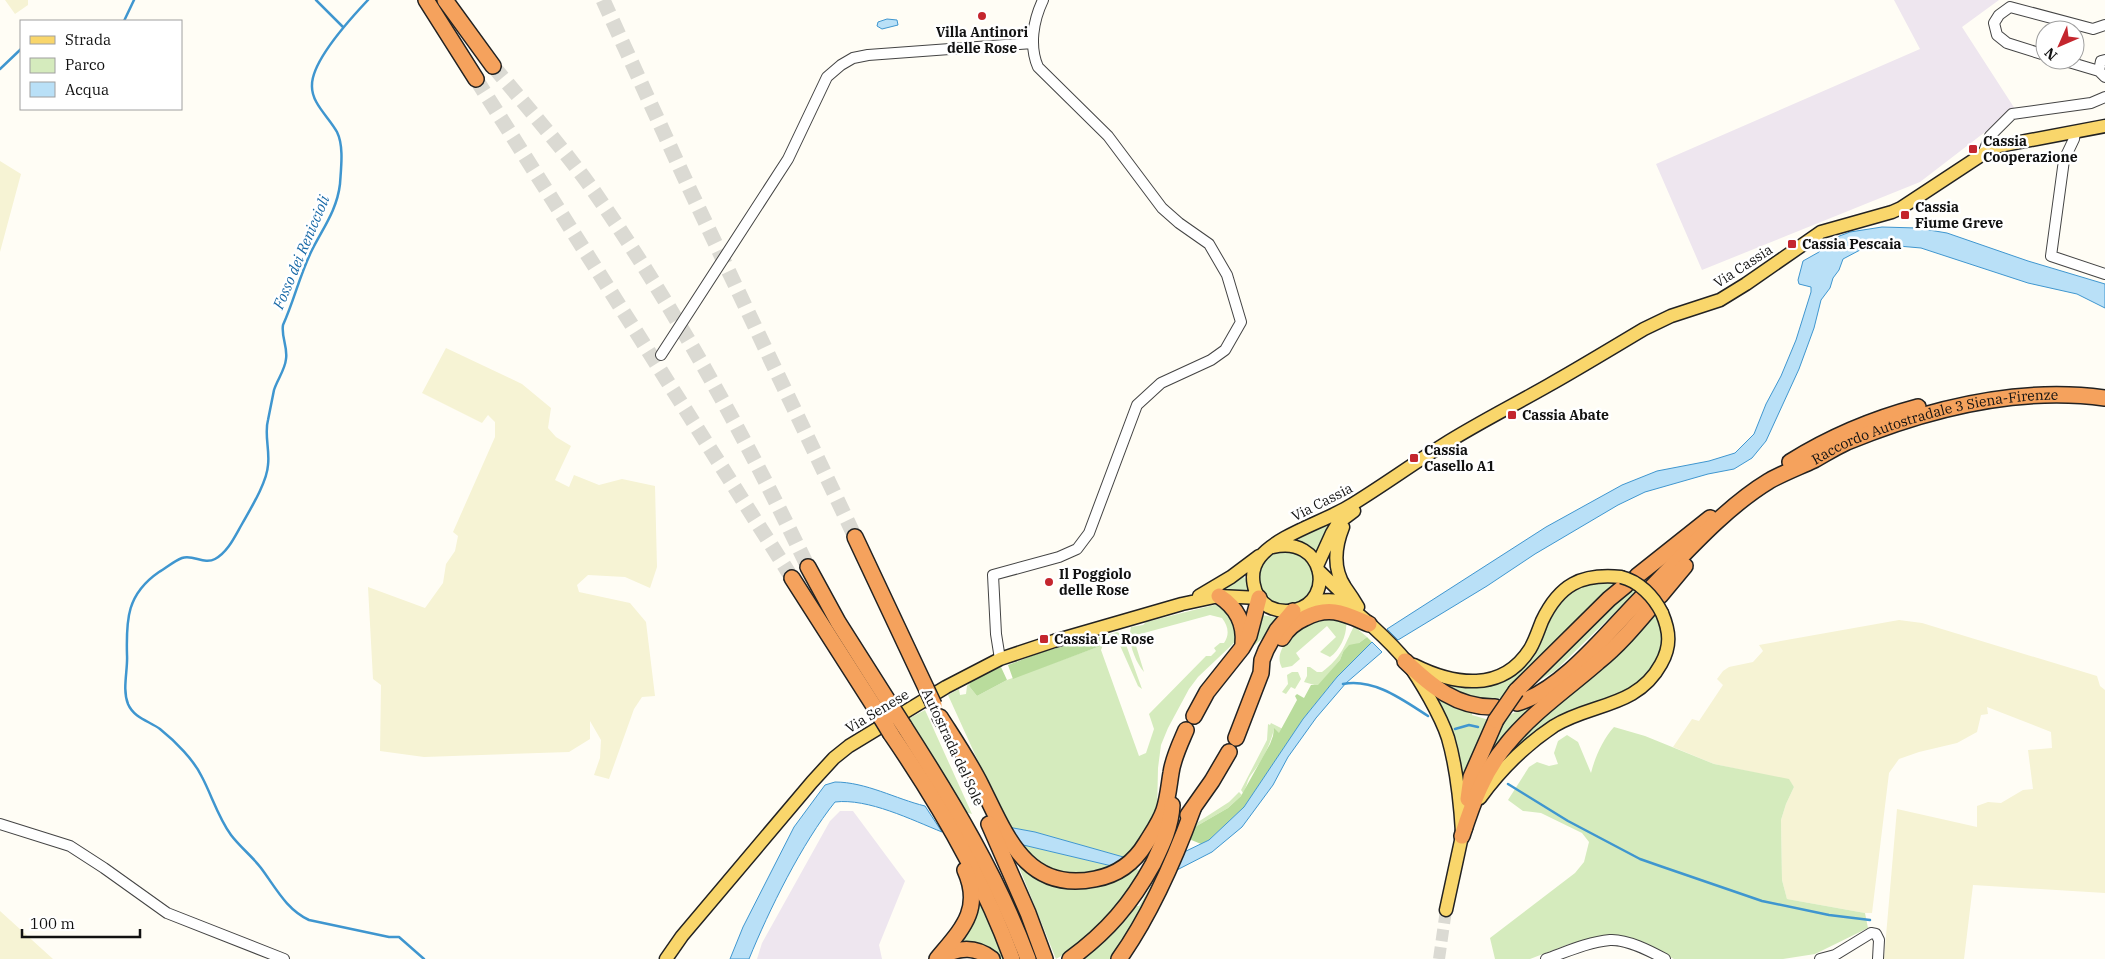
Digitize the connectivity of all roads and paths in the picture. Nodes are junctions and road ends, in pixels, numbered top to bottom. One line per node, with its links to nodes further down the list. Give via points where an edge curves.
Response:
1 (426, 0): 15 (highway)
2 (444, 0): 12 (highway)
3 (1035, 0): 5 (street)
4 (1043, 0): 5 (street)
5 (1035, 17): 9 (street)
6 (2061, 20): 10 (street, via 2010,7 1999,15 1994,23 1998,35 2007,43)
7 (2105, 25): 8 (street)
8 (2085, 26)
9 (1033, 44): 21 (street, via 868,55 841,65 827,77 788,159); 44 (street, via 1038,68 1108,136 1162,208 1209,244 1226,275 1241,322 1225,350 1161,383 1137,405 1089,533 1077,549 993,575)
10 (2035, 52)
11 (2105, 60): 14 (street, via 2101,61)
12 (493, 66)
13 (2085, 68): 14 (street)
14 (2102, 74)
15 (476, 79)
16 (2105, 98): 19 (street, via 2091,103 2012,114 1990,136)
17 (2105, 126): 18 (main road, Via Cassia)
18 (2075, 132): 19 (main road, Via Cassia, via 2006,144); 20 (street, via 2064,160 2051,256)
19 (1983, 154): 25 (main road, Via Cassia, via 1901,208 1821,232 1720,300 1671,316 1644,329 1476,425)
20 (2105, 274)
21 (661, 354)
22 (2105, 388): 24 (highway, Raccordo Autostradale 3 Siena-Firenze, via 1994,391 1915,408 1857,427 1807,451)
23 (2105, 398): 24 (highway, Raccordo Autostradale 3 Siena-Firenze, via 2062,395 2016,397 1930,413 1846,443)
24 (1769, 481): 26 (highway, Raccordo Autostradale 3 Siena-Firenze)
25 (1385, 485): 27 (main road, Via Cassia); 29 (main road, Via Cassia, via 1284,538)
26 (1749, 497): 34 (highway, via 1709,519); 37 (highway, Raccordo Autostradale 3 Siena-Firenze, via 1722,518)
27 (1349, 515): 32 (main road, Via Cassia, via 1338,523); 40 (main road, via 1337,541 1336,556 1338,572)
28 (855, 537): 57 (highway, Autostrada del Sole, bridge)
29 (1273, 547): 30 (main road, Via Cassia); 32 (main road, via 1283,544 1299,548 1312,557)
30 (1262, 555): 36 (main road, via 1253,576); 39 (main road, Via Senese, via 1231,577)
31 (808, 567): 48 (highway, Autostrada del Sole)
32 (1318, 569): 38 (main road, Via Cassia, via 1318,588); 40 (main road)
33 (792, 578): 48 (highway, Autostrada del Sole)
34 (1628, 579): 37 (main road, bridge, via 1656,602); 45 (main road, via 1595,576 1582,579 1561,592 1543,620 1530,650 1517,664 1498,676 1458,682); 47 (highway)
35 (1219, 596): 36 (main road, Via Senese); 39 (main road, Via Senese); 43 (highway, via 1239,618)
36 (1259, 598): 41 (main road, via 1278,610); 43 (highway, via 1249,636)
37 (1653, 600): 47 (highway, Raccordo Autostradale 3 Siena-Firenze, via 1550,687 1528,700); 60 (highway, via 1633,628 1600,661 1537,713 1507,744 1474,797); 60 (main road, via 1668,627 1669,642 1666,656 1647,683 1635,693 1572,717 1535,739 1498,773 1479,800)
38 (1310, 602): 41 (main road); 42 (main road, via 1338,602)
39 (1182, 604): 44 (main road, Via Senese)
40 (1358, 608): 42 (main road)
41 (1293, 611): 46 (highway, via 1271,640 1262,660)
42 (1369, 624): 45 (main road); 46 (highway, via 1335,611 1312,614 1284,634)
43 (1242, 648): 50 (highway, via 1211,687)
44 (1000, 659): 65 (main road, Via Senese, via 905,711 834,758)
45 (1405, 661): 49 (highway, via 1447,696); 60 (main road, via 1447,736 1457,771)
46 (1261, 673): 53 (highway)
47 (1516, 697): 49 (highway, bridge)
48 (883, 708): 52 (highway, Autostrada del Sole, bridge)
49 (1496, 713): 60 (highway, via 1471,777)
50 (1194, 716)
51 (1186, 730): 55 (highway, via 1175,757)
52 (897, 734): 61 (highway, via 922,788); 68 (highway, Autostrada del Sole, via 950,798 982,854)
53 (1236, 738)
54 (1229, 752): 56 (highway)
55 (1169, 787): 57 (highway, via 1164,811 1134,859 1114,874 1086,881 1058,879 1030,865); 59 (highway)
56 (1193, 809): 59 (highway); 71 (highway, via 1180,846 1138,930)
57 (989, 814): 69 (highway, Autostrada del Sole)
58 (0, 824): 64 (street, via 70,846 167,913)
59 (1172, 828): 70 (highway, via 1125,909)
60 (1462, 836): 62 (main road)
61 (955, 843): 63 (highway, via 970,884 972,904 962,929); 67 (highway, via 982,887)
62 (1446, 910)
63 (938, 958): 66 (highway, via 962,948 982,952)
64 (284, 959)
65 (666, 959)
66 (992, 959)
67 (1012, 959)
68 (1028, 959)
69 (1045, 959)
70 (1070, 959)
71 (1119, 959)
72 (1546, 959): 73 (street, via 1578,947 1611,940 1643,948)
73 (1664, 959)
74 (1820, 959): 75 (street, via 1835,955 1871,933 1876,934 1879,940)
75 (1878, 959)

